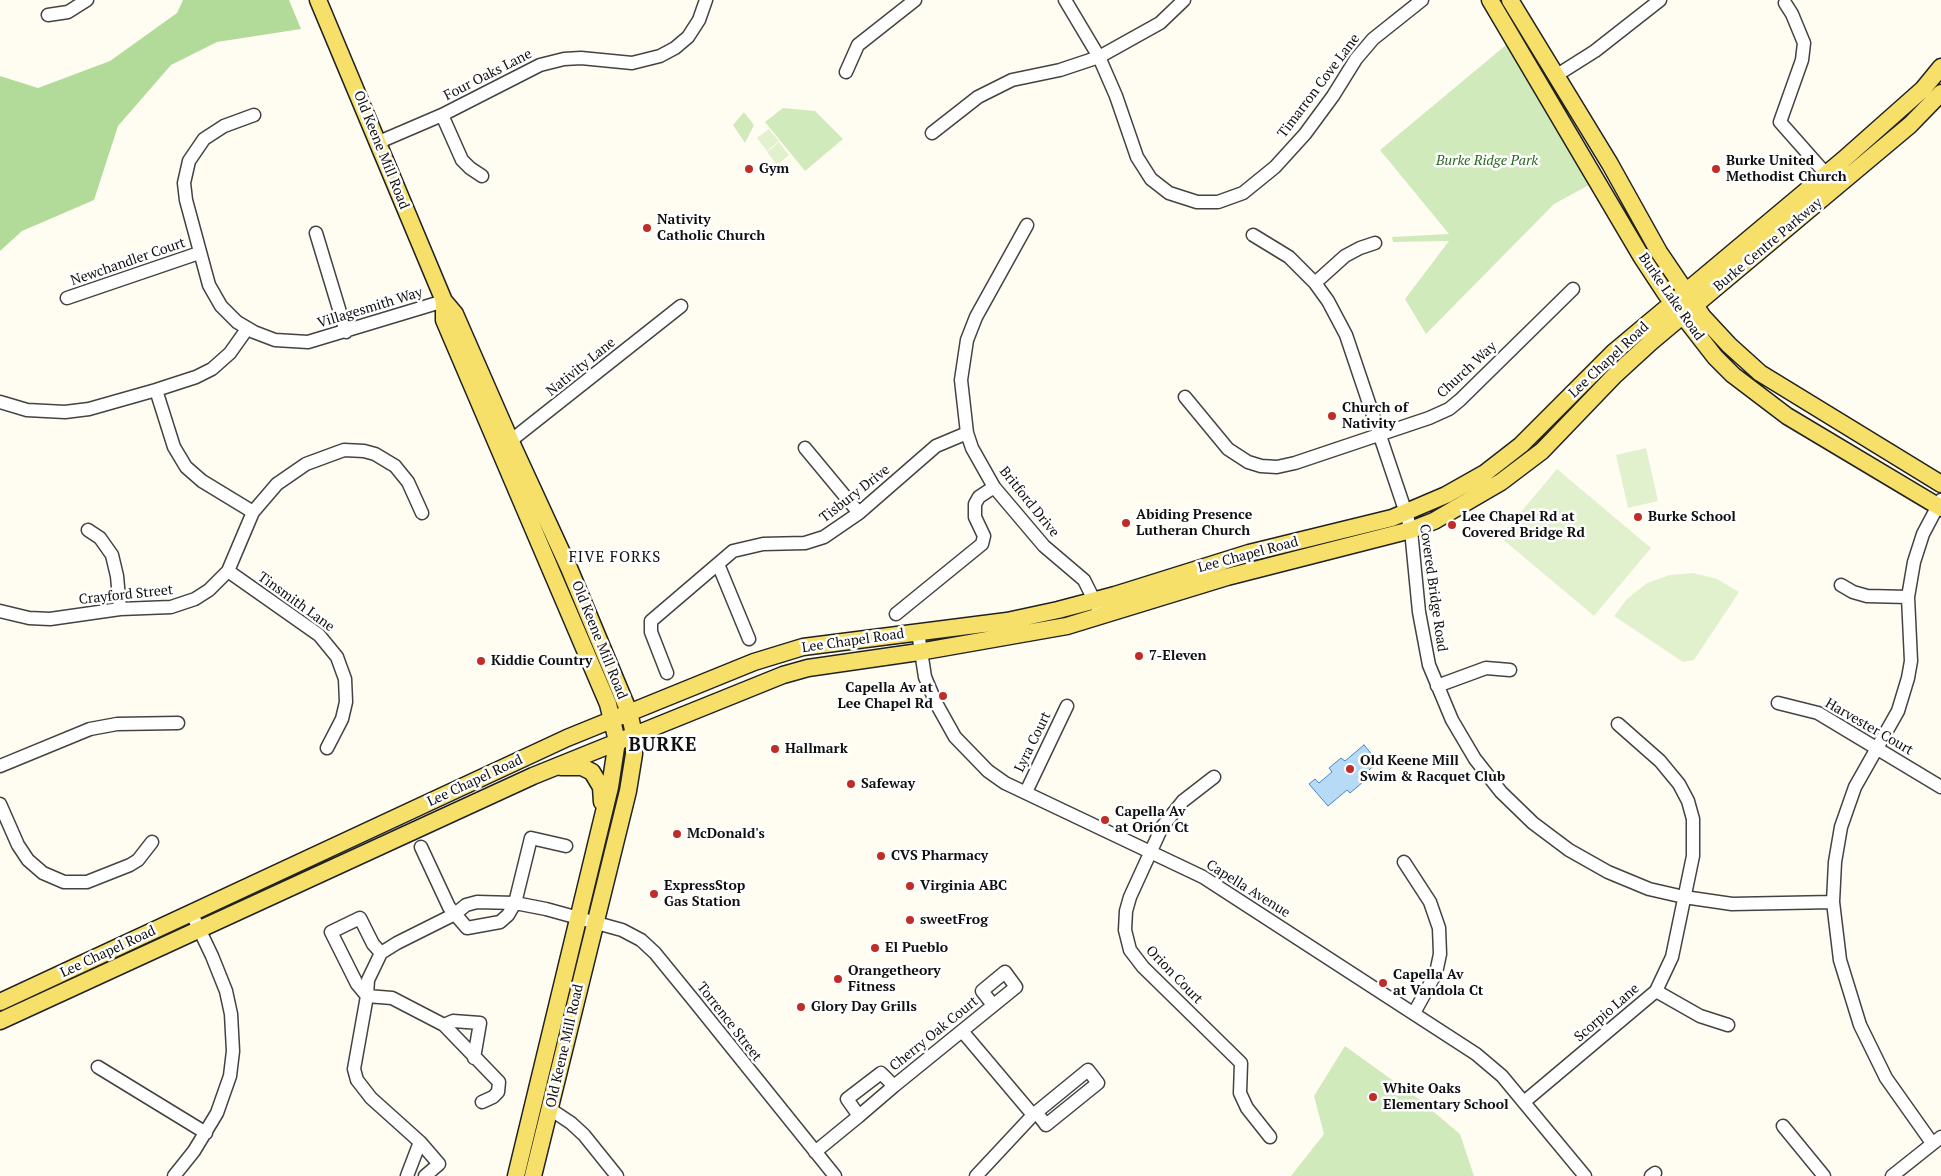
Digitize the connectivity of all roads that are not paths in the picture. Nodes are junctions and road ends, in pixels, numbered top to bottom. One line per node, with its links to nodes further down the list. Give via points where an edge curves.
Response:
1 (87, 0): 12 (street, via 68,12)
2 (318, 0): 21 (main road, Old Keene Mill Road)
3 (706, 0): 19 (street, Four Oaks Lane, via 692,31 675,48 660,56 632,63 581,58 553,61 522,72)
4 (915, 0): 15 (street, via 858,46)
5 (1065, 0): 13 (street, Timarron Cove Lane)
6 (1184, 0): 13 (street, via 1160,23)
7 (1422, 0): 13 (street, Timarron Cove Lane, via 1373,39 1305,134 1275,167 1243,194 1218,202 1194,202 1169,194 1151,179 1138,157)
8 (1490, 0): 34 (main road, Burke Lake Road)
9 (1510, 0): 16 (main road, Burke Lake Road)
10 (1660, 0): 16 (street)
11 (1785, 3): 22 (street, via 1804,44 1802,60 1780,122)
12 (48, 15)
13 (1099, 58): 20 (street, via 1012,80 978,98)
14 (1941, 67): 22 (main road, Burke Centre Parkway, via 1903,107)
15 (846, 72)
16 (1557, 75): 31 (main road, Burke Lake Road, via 1659,252)
17 (1941, 93): 36 (main road, Burke Centre Parkway, via 1910,125)
18 (254, 115): 28 (street, Villagesmith Way, via 211,133 197,146 189,161 184,191)
19 (442, 115): 21 (street, Four Oaks Lane); 23 (street, via 462,160)
20 (932, 133)
21 (378, 142): 33 (main road, Old Keene Mill Road)
22 (1826, 174): 31 (main road, Burke Centre Parkway)
23 (482, 176)
24 (1027, 225): 42 (street, Britford Drive, via 976,317 967,340 961,380)
25 (316, 233): 38 (street)
26 (1253, 235): 29 (street, Covered Bridge Road, via 1289,257)
27 (1374, 244): 29 (street, via 1345,256)
28 (199, 253): 32 (street, Newchandler Court); 37 (street, Villagesmith Way, via 216,298)
29 (1315, 283): 43 (street, Covered Bridge Road, via 1346,335)
30 (1573, 289): 43 (street, Church Way, via 1460,400 1429,418)
31 (1686, 291): 34 (main road, Lee Chapel Road); 36 (main road, Burke Lake Road)
32 (67, 298)
33 (444, 301): 38 (street, Villagesmith Way); 44 (main road, Old Keene Mill Road, via 455,314)
34 (1672, 303): 36 (main road, Burke Lake Road); 51 (main road, Lee Chapel Road, via 1614,352 1505,458 1446,495)
35 (680, 306): 44 (street, Nativity Lane)
36 (1689, 311): 46 (main road, Burke Lake Road, via 1760,373); 48 (main road, Burke Lake Road, via 1715,357 1758,395 1841,449); 54 (main road, Lee Chapel Road, via 1615,375 1563,430 1521,468 1459,508)
37 (247, 329): 38 (street, Villagesmith Way, via 275,340 296,343 322,340); 39 (street, via 230,353 212,369)
38 (346, 332)
39 (156, 390): 41 (street, via 98,407 65,412 27,410); 49 (street, via 174,447 186,467 202,482)
40 (1185, 397): 43 (street, Church Way, via 1228,449 1261,466 1295,464)
41 (0, 402)
42 (967, 433): 47 (street, Britford Drive); 52 (street, Tisbury Drive, via 936,446)
43 (1380, 434): 51 (street, Covered Bridge Road)
44 (505, 446): 72 (main road, Old Keene Mill Road, via 569,568); 73 (main road, Old Keene Mill Road)
45 (805, 448): 52 (street)
46 (1941, 484)
47 (994, 487): 59 (street, Britford Drive, via 1044,546 1084,580); 62 (street, via 975,504 975,518 984,536 982,544)
48 (1940, 504): 58 (street, via 1923,534)
49 (253, 512): 50 (street, Crayford Street, via 277,484 295,470 333,453 353,450 375,454 395,466 408,482); 56 (street, Crayford Street)
50 (422, 513)
51 (1406, 513): 54 (street, Covered Bridge Road); 59 (main road, Lee Chapel Road, via 1249,553)
52 (859, 514): 55 (street, Tisbury Drive, via 824,537 804,543 763,544 733,552)
53 (88, 530): 60 (street, via 100,538 112,555)
54 (1410, 530): 63 (main road, Lee Chapel Road, via 1227,577); 69 (street, Covered Bridge Road, via 1422,634)
55 (718, 564): 65 (street); 68 (street, Tisbury Drive, via 651,621 651,632)
56 (228, 571): 60 (street, Crayford Street, via 209,590 184,604 158,609); 78 (street, Tinsmith Lane, via 318,635 337,657 345,679 346,702 342,719)
57 (1841, 585): 58 (street, via 1867,596)
58 (1908, 597): 79 (street, via 1911,662 1908,678 1898,711)
59 (1095, 600): 63 (street, Britford Drive); 64 (main road, Lee Chapel Road, via 1007,620)
60 (120, 609): 61 (street, Crayford Street, via 50,619)
61 (1, 613)
62 (896, 614)
63 (1101, 617): 66 (main road, Lee Chapel Road, via 1044,631)
64 (918, 632): 66 (street, Capella Avenue); 72 (main road, Lee Chapel Road, via 788,651)
65 (749, 640)
66 (919, 652): 76 (main road, Lee Chapel Road, via 800,670); 84 (street, Capella Avenue, via 936,703 955,737 988,771)
67 (1510, 670): 69 (street, via 1486,668)
68 (667, 674)
69 (1437, 686): 92 (street, Covered Bridge Road, via 1475,759 1501,792 1533,824 1608,872 1649,889)
70 (1778, 703): 79 (street, Harvester Court, via 1818,714)
71 (1067, 706): 84 (street, Lyra Court)
72 (629, 712): 73 (main road, Lee Chapel Road); 76 (main road, Old Keene Mill Road)
73 (612, 718): 77 (main road, Old Keene Mill Road); 95 (main road, Lee Chapel Road)
74 (178, 723): 80 (street, via 118,724 90,729)
75 (1618, 724): 92 (street, Scorpio Lane, via 1660,761 1688,801 1694,840)
76 (634, 734): 77 (main road, Lee Chapel Road); 98 (main road, Old Keene Mill Road, via 628,790)
77 (617, 741): 81 (main road, Lee Chapel Road); 86 (main road, Old Keene Mill Road)
78 (327, 748)
79 (1877, 748): 83 (street, Harvester Court); 93 (street, via 1855,787 1841,827 1834,862)
80 (0, 766)
81 (549, 769): 86 (main road, via 582,767 596,776 602,793); 99 (main road, Lee Chapel Road)
82 (1214, 777): 90 (street, Orion Court, via 1173,811)
83 (1941, 787)
84 (1026, 792): 90 (street, Capella Avenue)
85 (0, 804): 87 (street, via 28,860 43,873 64,882 87,882 122,868 138,860)
86 (601, 822): 97 (main road, Old Keene Mill Road)
87 (152, 842)
88 (566, 846): 94 (street, via 531,838)
89 (421, 848): 96 (street)
90 (1151, 851): 105 (street, Capella Avenue, via 1203,877); 120 (street, Orion Court, via 1126,911 1125,930 1130,950 1143,967 1242,1063 1240,1094)
91 (1404, 862): 105 (street, via 1430,902 1439,928 1440,954 1436,973)
92 (1684, 897): 93 (street, Covered Bridge Road, via 1732,904); 101 (street, Scorpio Lane, via 1672,957)
93 (1833, 902): 121 (street, via 1840,960 1860,1025 1886,1078)
94 (515, 903): 96 (street, Torrence Street, via 477,902 466,905); 96 (street, via 500,922 476,928 467,928); 97 (street, Torrence Street)
95 (191, 912): 99 (street); 103 (main road, Lee Chapel Road)
96 (455, 914): 100 (street, Torrence Street)
97 (577, 917): 98 (street, Torrence Street); 127 (main road, Old Keene Mill Road)
98 (594, 922): 115 (main road, Old Keene Mill Road); 123 (street, Torrence Street, via 634,936 655,954)
99 (200, 928): 106 (main road, Lee Chapel Road); 119 (street, via 226,991 234,1037 230,1076)
100 (381, 953): 102 (street, via 368,980); 102 (street, via 360,918 331,932 357,984)
101 (1656, 991): 107 (street, via 1700,1016); 114 (street, Scorpio Lane)
102 (367, 996): 108 (street, via 392,998); 122 (street, via 354,1069 357,1080 371,1098)
103 (0, 1002)
104 (993, 1005): 109 (street, Cherry Oak Court)
105 (1414, 1013): 114 (street, Capella Avenue, via 1493,1068)
106 (0, 1021)
107 (1728, 1024)
108 (444, 1025): 110 (street); 110 (street, via 454,1021 480,1023)
109 (962, 1031): 112 (street, Cherry Oak Court); 116 (street)
110 (474, 1058): 113 (street, via 499,1082 498,1092)
111 (98, 1067): 119 (street)
112 (894, 1086): 117 (street, Cherry Oak Court); 117 (street, Cherry Oak Court, via 881,1073 846,1099)
113 (482, 1102)
114 (1524, 1102): 132 (street, Capella Avenue)
115 (550, 1109): 128 (main road, Old Keene Mill Road); 129 (street, via 584,1135)
116 (1035, 1114): 116 (street, via 1046,1125 1098,1083 1088,1070); 131 (street)
117 (859, 1116): 123 (street, Cherry Oak Court)
118 (1783, 1126): 133 (street)
119 (206, 1133): 124 (street)
120 (1270, 1137)
121 (1936, 1140): 134 (street)
122 (420, 1142): 125 (street); 126 (street, via 439,1164)
123 (815, 1152): 130 (street, Torrence Street)
124 (174, 1176)
125 (407, 1176)
126 (425, 1176)
127 (516, 1176)
128 (533, 1176)
129 (617, 1176)
130 (835, 1176)
131 (976, 1176)
132 (1585, 1176)
133 (1824, 1176)
134 (1892, 1176)

